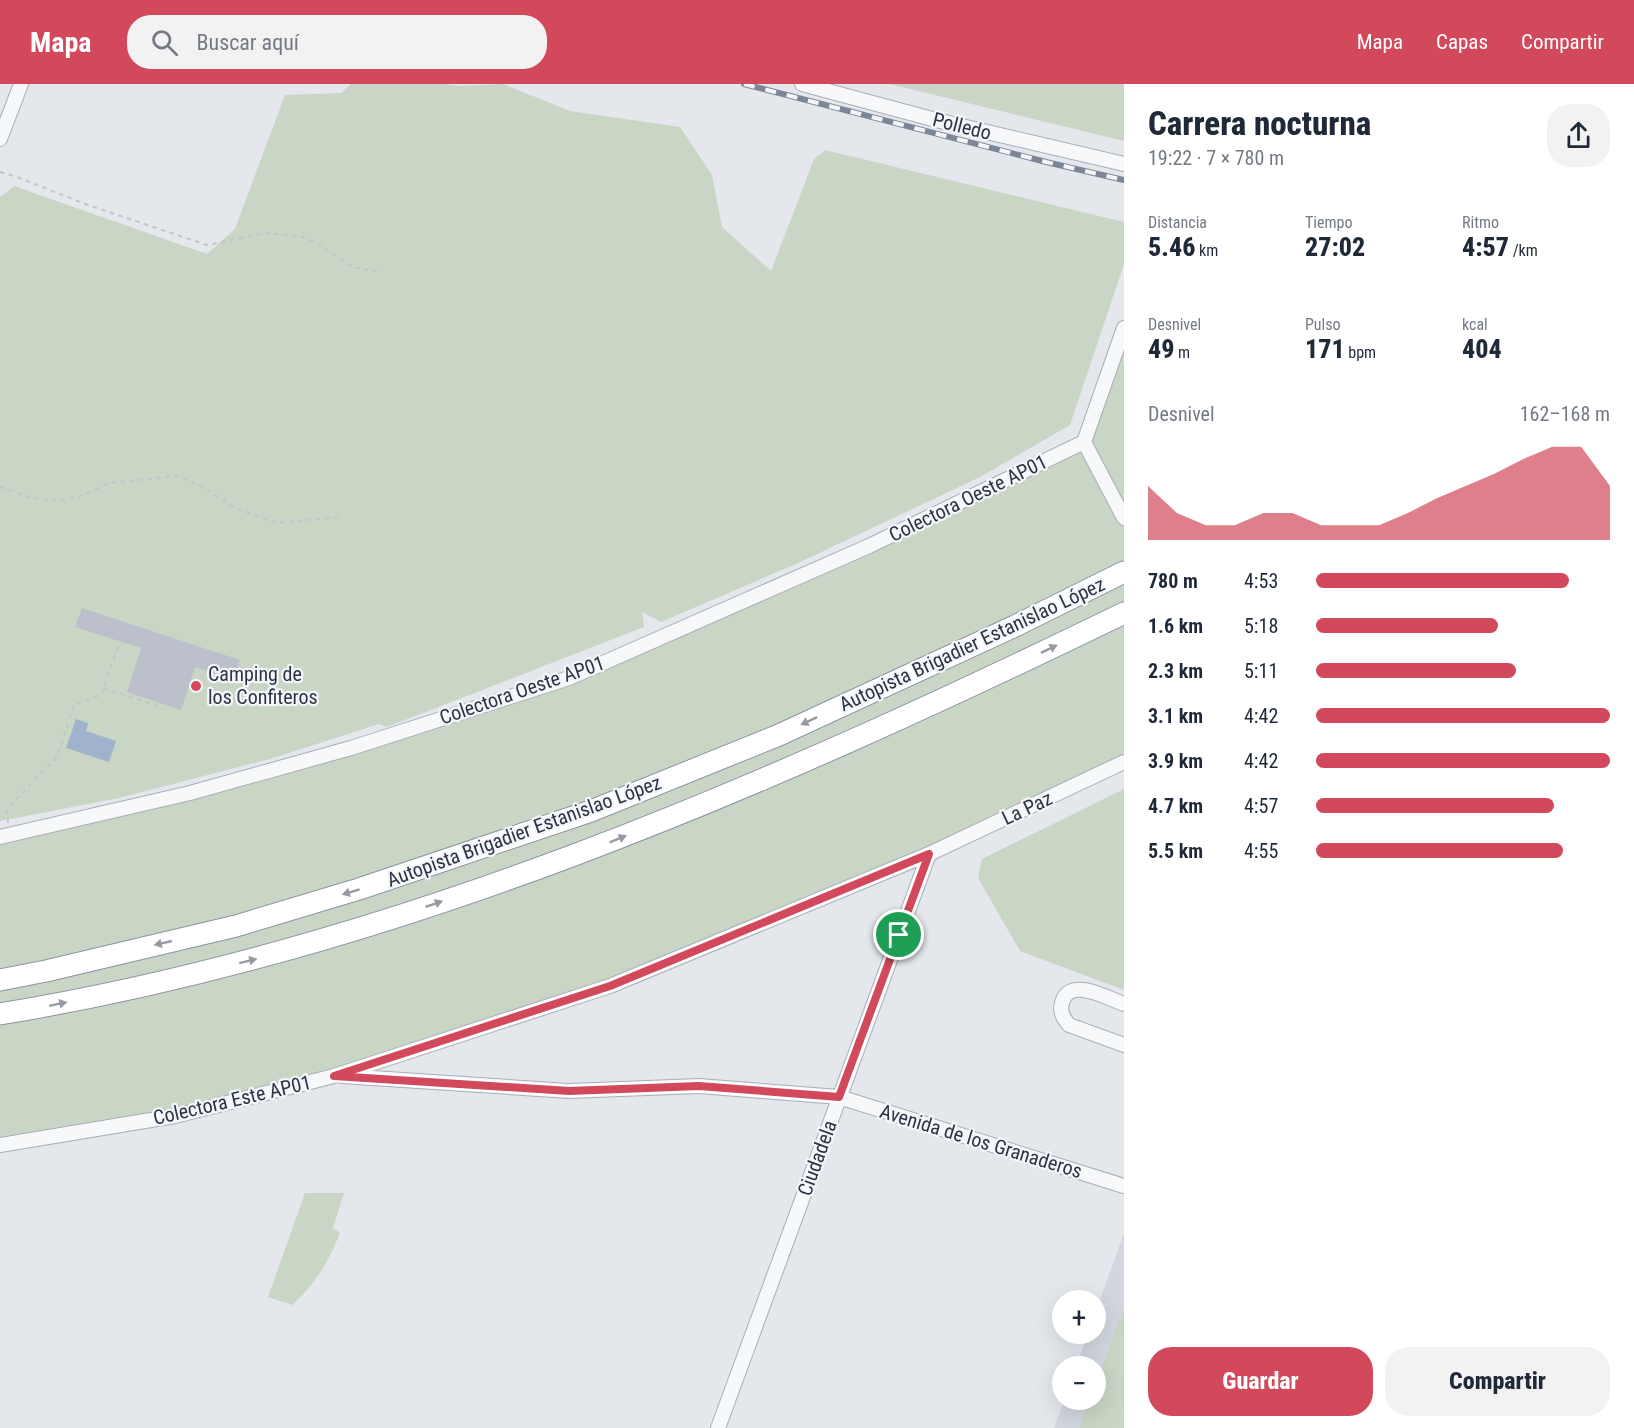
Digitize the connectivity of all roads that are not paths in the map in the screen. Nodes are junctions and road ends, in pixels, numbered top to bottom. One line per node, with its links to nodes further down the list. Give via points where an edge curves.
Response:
1 (21, 84): 3 (street)
2 (802, 84): 4 (street, Polledo)
3 (0, 139)
4 (1124, 164)
5 (1124, 328): 6 (street)
6 (1084, 442): 7 (street); 11 (street, Colectora Oeste AP01, via 869,546 569,678 201,790)
7 (1124, 518)
8 (1124, 572): 13 (highway, Autopista Brigadier Estanislao López, one-way to 13, via 780,735 591,811 236,926)
9 (1124, 613): 15 (highway, Autopista Brigadier Estanislao López, one-way to 9, via 250,960 377,923 602,846 807,760)
10 (1124, 762): 12 (street, La Paz)
11 (5, 836)
12 (929, 854): 17 (street, Colectora Este AP01, via 610,986); 18 (street, Ciudadela)
13 (0, 980)
14 (1124, 1004): 16 (street, via 1082,988 1066,995 1061,1010 1070,1025)
15 (0, 1014)
16 (1124, 1045)
17 (334, 1076): 18 (street, Avenida de los Granaderos, via 569,1091 699,1086); 19 (street, Colectora Este AP01, via 175,1116)
18 (839, 1097): 20 (street, Avenida de los Granaderos); 21 (street, Ciudadela)
19 (0, 1145)
20 (1124, 1185)
21 (718, 1428)

